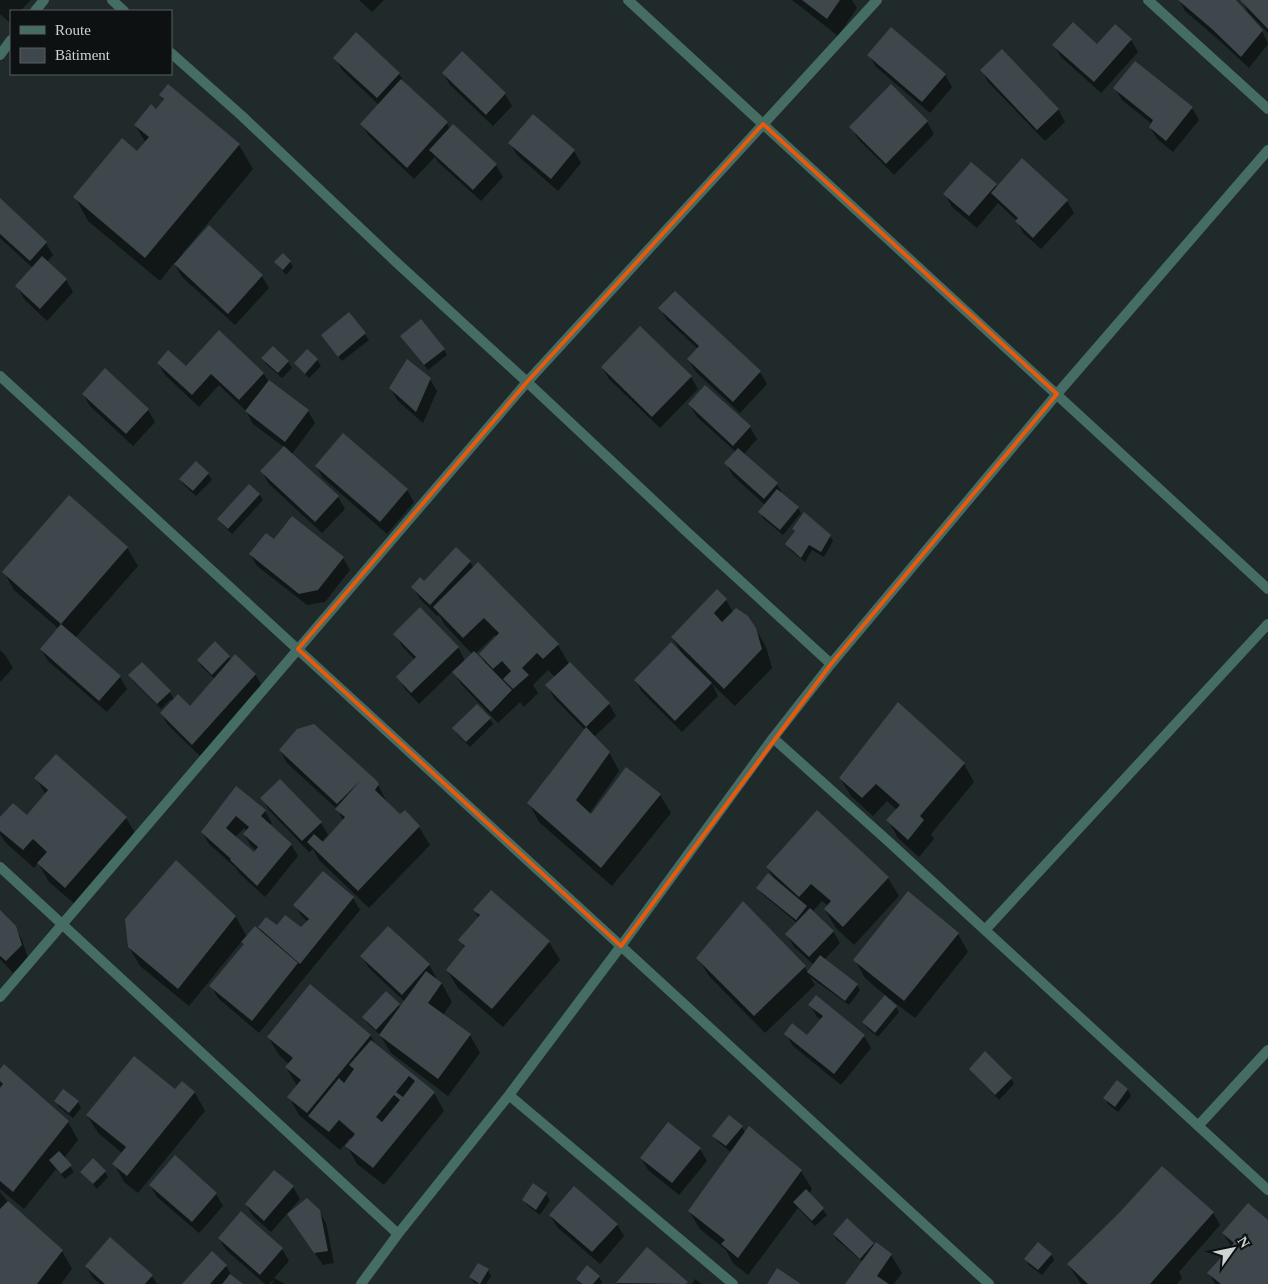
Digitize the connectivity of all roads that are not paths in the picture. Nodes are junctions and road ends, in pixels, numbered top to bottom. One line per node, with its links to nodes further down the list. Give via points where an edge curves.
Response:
1 (44, 0): 6 (street)
2 (112, 0): 7 (street)
3 (628, 0): 12 (street)
4 (877, 0): 12 (street)
5 (1148, 0): 11 (street)
6 (36, 10)
7 (123, 10)
8 (10, 41): 9 (street)
9 (0, 54)
10 (172, 54): 15 (street)
11 (1268, 109)
12 (763, 124): 15 (street); 16 (street)
13 (1268, 150): 16 (street)
14 (0, 376): 19 (street)
15 (527, 382): 19 (street); 20 (street)
16 (1057, 394): 17 (street); 20 (street)
17 (1268, 589)
18 (1268, 624): 24 (street)
19 (298, 649): 23 (street); 25 (street)
20 (831, 664): 21 (street)
21 (773, 738): 24 (street); 25 (street)
22 (0, 867): 23 (street)
23 (62, 925): 26 (street); 31 (street)
24 (985, 930): 29 (street)
25 (621, 946): 28 (street); 34 (street)
26 (0, 997)
27 (1268, 1050): 29 (street)
28 (509, 1095): 31 (street); 33 (street)
29 (1198, 1126): 30 (street)
30 (1268, 1190)
31 (398, 1234): 32 (street)
32 (361, 1284)
33 (733, 1284)
34 (989, 1284)

